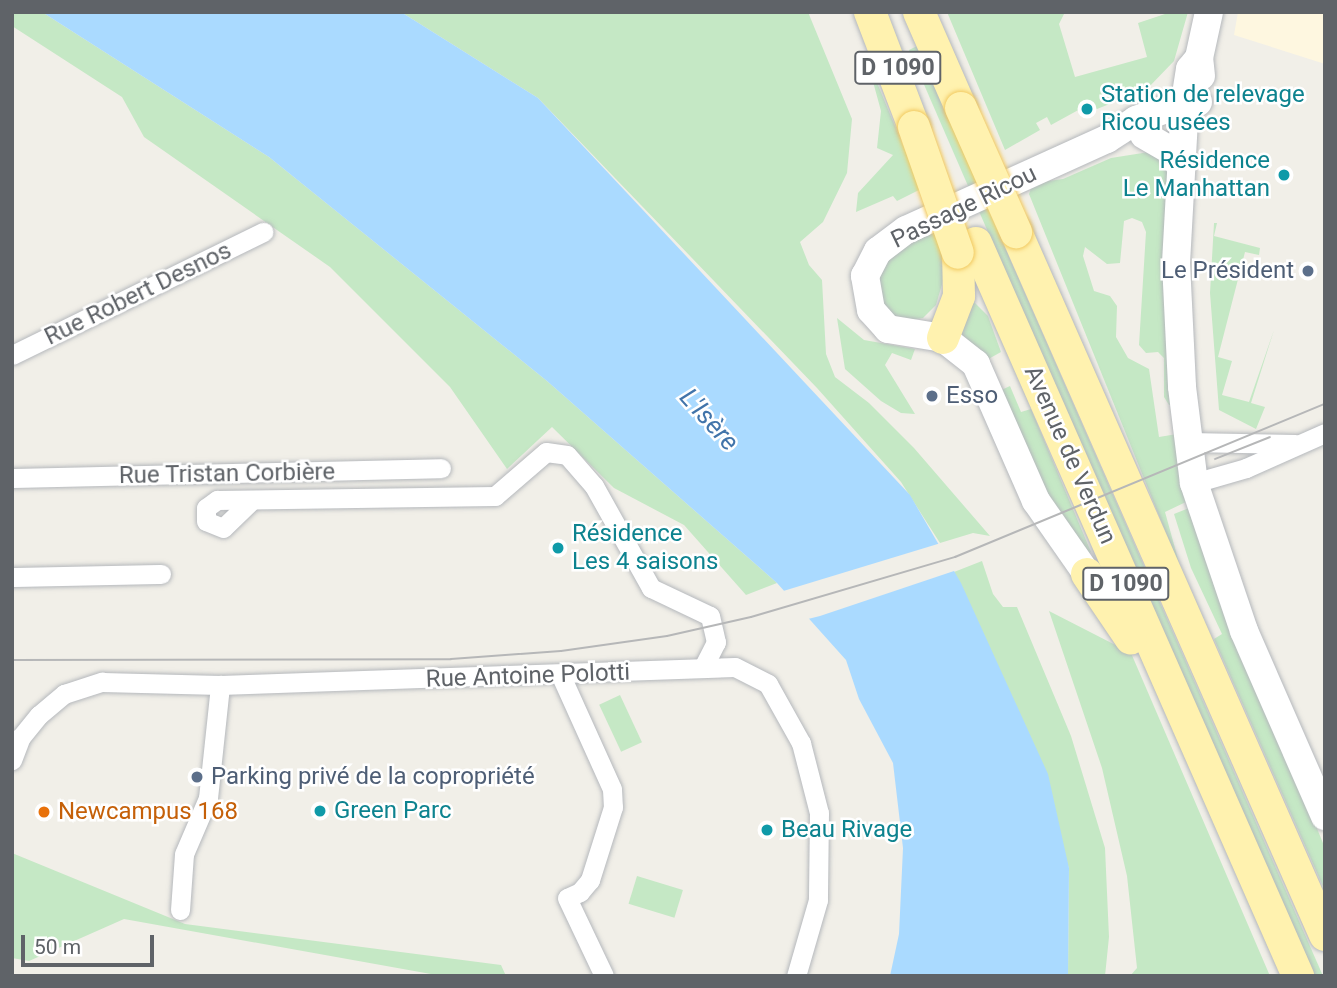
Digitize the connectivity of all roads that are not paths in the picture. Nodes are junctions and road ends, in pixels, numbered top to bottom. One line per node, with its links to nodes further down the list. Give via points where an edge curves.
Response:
1 (872, 12): 9 (main road, bridge)
2 (919, 12): 29 (main road, Avenue de Verdun / D 1090, bridge)
3 (1209, 12): 4 (street)
4 (1188, 109): 5 (street); 6 (street, via 1136,121); 7 (street); 13 (street)
5 (1144, 135): 6 (street); 7 (street, via 1170,150)
6 (1107, 139): 10 (street, Passage Ricou, via 906,230 878,251 869,263 864,287 877,320 899,334)
7 (1178, 163): 13 (street, via 1177,313)
8 (263, 232): 11 (street, Rue Robert Desnos)
9 (967, 248): 10 (main road, via 959,296); 26 (main road, Avenue de Verdun / D 1090)
10 (943, 338): 20 (street, via 976,364 1036,501)
11 (12, 355)
12 (1325, 433): 14 (street)
13 (1194, 441): 14 (street); 17 (street)
14 (1300, 444): 17 (street)
15 (441, 468): 16 (street, Rue Tristan Corbière)
16 (12, 478)
17 (1200, 481): 27 (street, via 1197,502 1207,515 1244,631)
18 (250, 502): 22 (street, via 495,496 546,452 567,455 594,486 652,588 710,616 716,642)
19 (161, 574): 21 (street)
20 (1087, 574): 26 (main road, via 1111,604)
21 (12, 577)
22 (705, 664): 23 (street, Rue Antoine Polotti, via 675,671); 31 (street, Rue Antoine Polotti, via 735,667 768,684 801,743 819,813 818,900)
23 (561, 676): 24 (street, Rue Antoine Polotti); 30 (street, via 611,789 613,807 590,880 567,898)
24 (220, 685): 25 (street, Rue Antoine Polotti, via 102,682 64,694 21,737); 28 (street, via 208,798 184,854)
25 (12, 760)
26 (1205, 765): 32 (main road, Avenue de Verdun / D 1090)
27 (1325, 816)
28 (180, 910)
29 (1325, 935)
30 (604, 976)
31 (796, 976)
32 (1298, 976)

